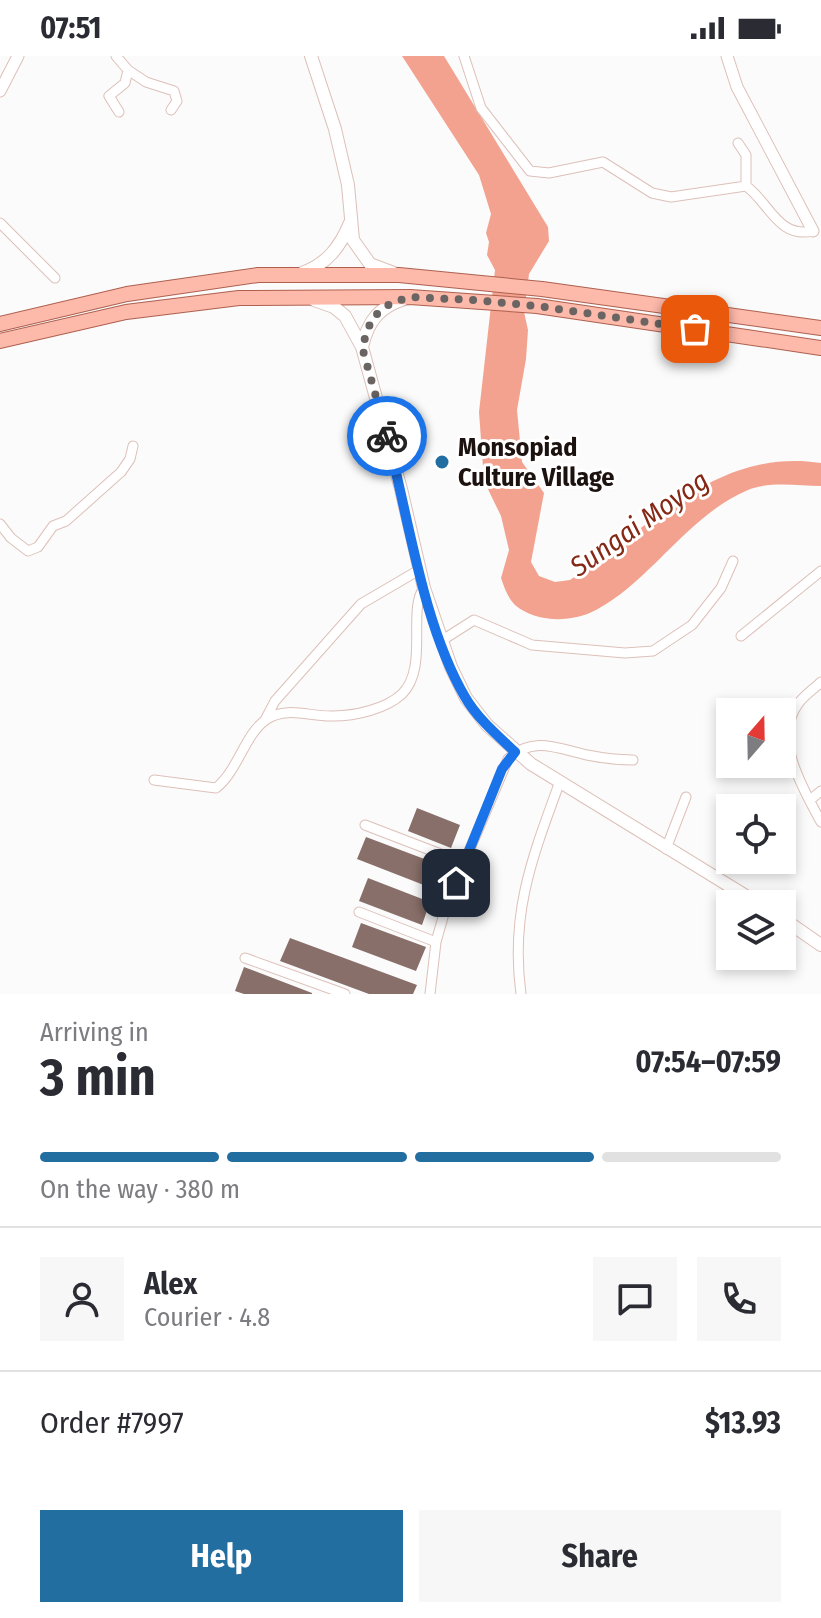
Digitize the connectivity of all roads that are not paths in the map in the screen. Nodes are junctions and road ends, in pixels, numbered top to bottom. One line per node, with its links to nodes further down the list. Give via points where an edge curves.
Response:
1 (18, 56): 7 (street)
2 (116, 56): 6 (street)
3 (311, 56): 13 (main road, via 342,157)
4 (464, 56): 11 (street, via 481,108 530,171 549,173 603,162 652,193 671,197)
5 (727, 56): 14 (street)
6 (128, 70): 8 (street, via 174,91 177,101); 9 (street, via 125,83 109,96)
7 (0, 91)
8 (171, 110)
9 (119, 112)
10 (738, 143): 11 (street, via 746,155)
11 (746, 186): 14 (street, via 778,222)
12 (0, 223): 17 (street)
13 (350, 223): 15 (main road, via 323,263); 16 (main road, via 353,240 370,264)
14 (808, 232)
15 (298, 275): 16 (main road); 20 (main road, via 258,275 127,294)
16 (399, 275): 21 (main road)
17 (55, 278)
18 (303, 297): 19 (main road); 22 (main road, via 239,298 126,312); 23 (main road, via 345,316)
19 (410, 297): 23 (main road, via 380,309); 24 (main road, via 537,306)
20 (0, 324)
21 (821, 328)
22 (0, 341)
23 (362, 347): 28 (main road)
24 (821, 348)
25 (133, 446): 26 (street, via 121,472 66,521 53,526 38,547 28,551)
26 (0, 524)
27 (733, 561): 32 (street, via 721,588 692,625 653,651 532,645 474,620)
28 (419, 570): 30 (main road); 34 (street, via 361,604 275,701)
29 (821, 571): 31 (street)
30 (424, 588): 32 (main road); 34 (street, via 418,600 413,673 403,693 375,709 346,716 282,713)
31 (741, 636)
32 (441, 641): 35 (main road, via 466,698)
33 (821, 682): 41 (street, via 797,704 789,735 792,764)
34 (265, 720): 37 (street, via 226,781 216,788)
35 (515, 752): 36 (street, via 542,744); 38 (main road); 45 (street, via 502,769)
36 (633, 760)
37 (154, 780)
38 (559, 784): 44 (main road); 54 (street, via 518,913)
39 (821, 791): 41 (street)
40 (686, 797): 44 (street)
41 (810, 800): 42 (street)
42 (821, 822)
43 (365, 825): 45 (street)
44 (666, 849): 46 (main road)
45 (464, 863): 49 (street)
46 (735, 890)
47 (359, 912): 49 (street)
48 (796, 927): 50 (main road)
49 (436, 942): 53 (street)
50 (819, 943)
51 (245, 958): 52 (street)
52 (345, 994)
53 (430, 994)
54 (521, 994)

